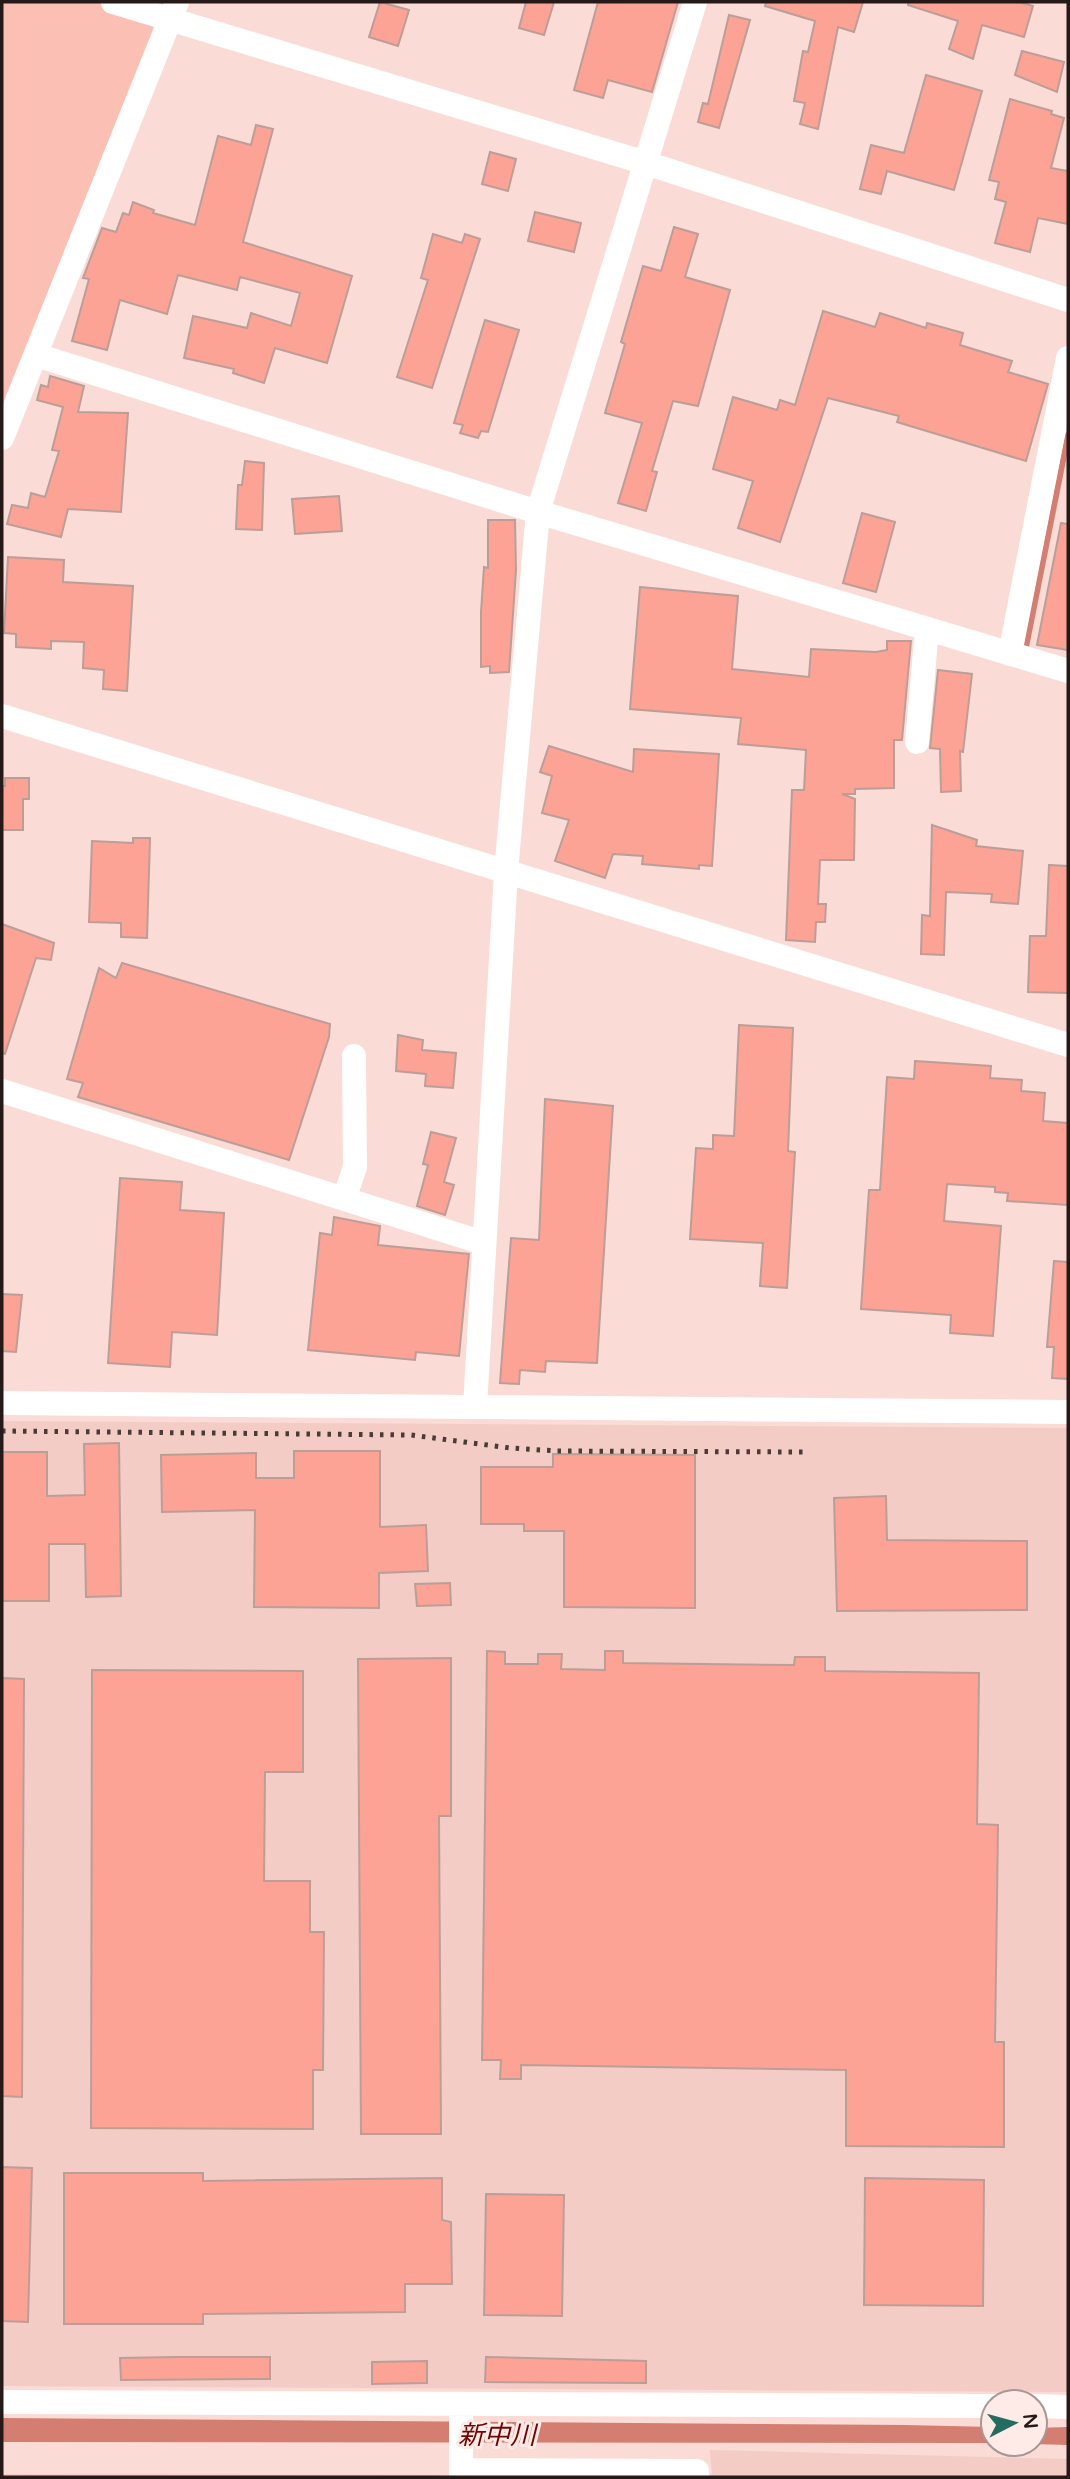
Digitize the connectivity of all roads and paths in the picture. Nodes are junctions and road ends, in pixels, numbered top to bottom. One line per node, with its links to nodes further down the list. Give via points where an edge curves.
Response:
1 (113, 2): 3 (street)
2 (695, 2): 4 (street)
3 (173, 10): 4 (street); 6 (street)
4 (646, 163): 5 (street); 9 (street)
5 (1068, 300)
6 (36, 355): 8 (street); 9 (street)
7 (1068, 358): 11 (street)
8 (2, 438)
9 (538, 512): 10 (street); 15 (street)
10 (927, 629): 11 (street); 14 (street)
11 (1010, 654): 12 (street)
12 (1068, 671)
13 (2, 716): 15 (street)
14 (917, 743)
15 (506, 872): 16 (street); 20 (street)
16 (1068, 1045)
17 (354, 1056): 19 (street, via 355,1167)
18 (2, 1091): 19 (street)
19 (344, 1199): 20 (street)
20 (484, 1243): 22 (street)
21 (2, 1403): 22 (street)
22 (475, 1407): 23 (street)
23 (1068, 1412)
24 (2, 2402): 25 (street)
25 (461, 2404): 26 (street); 29 (street)
26 (979, 2406)
27 (1049, 2406): 28 (street)
28 (1068, 2407)
29 (461, 2474): 30 (street)
30 (581, 2474): 31 (street, via 697,2471)
31 (697, 2477)

